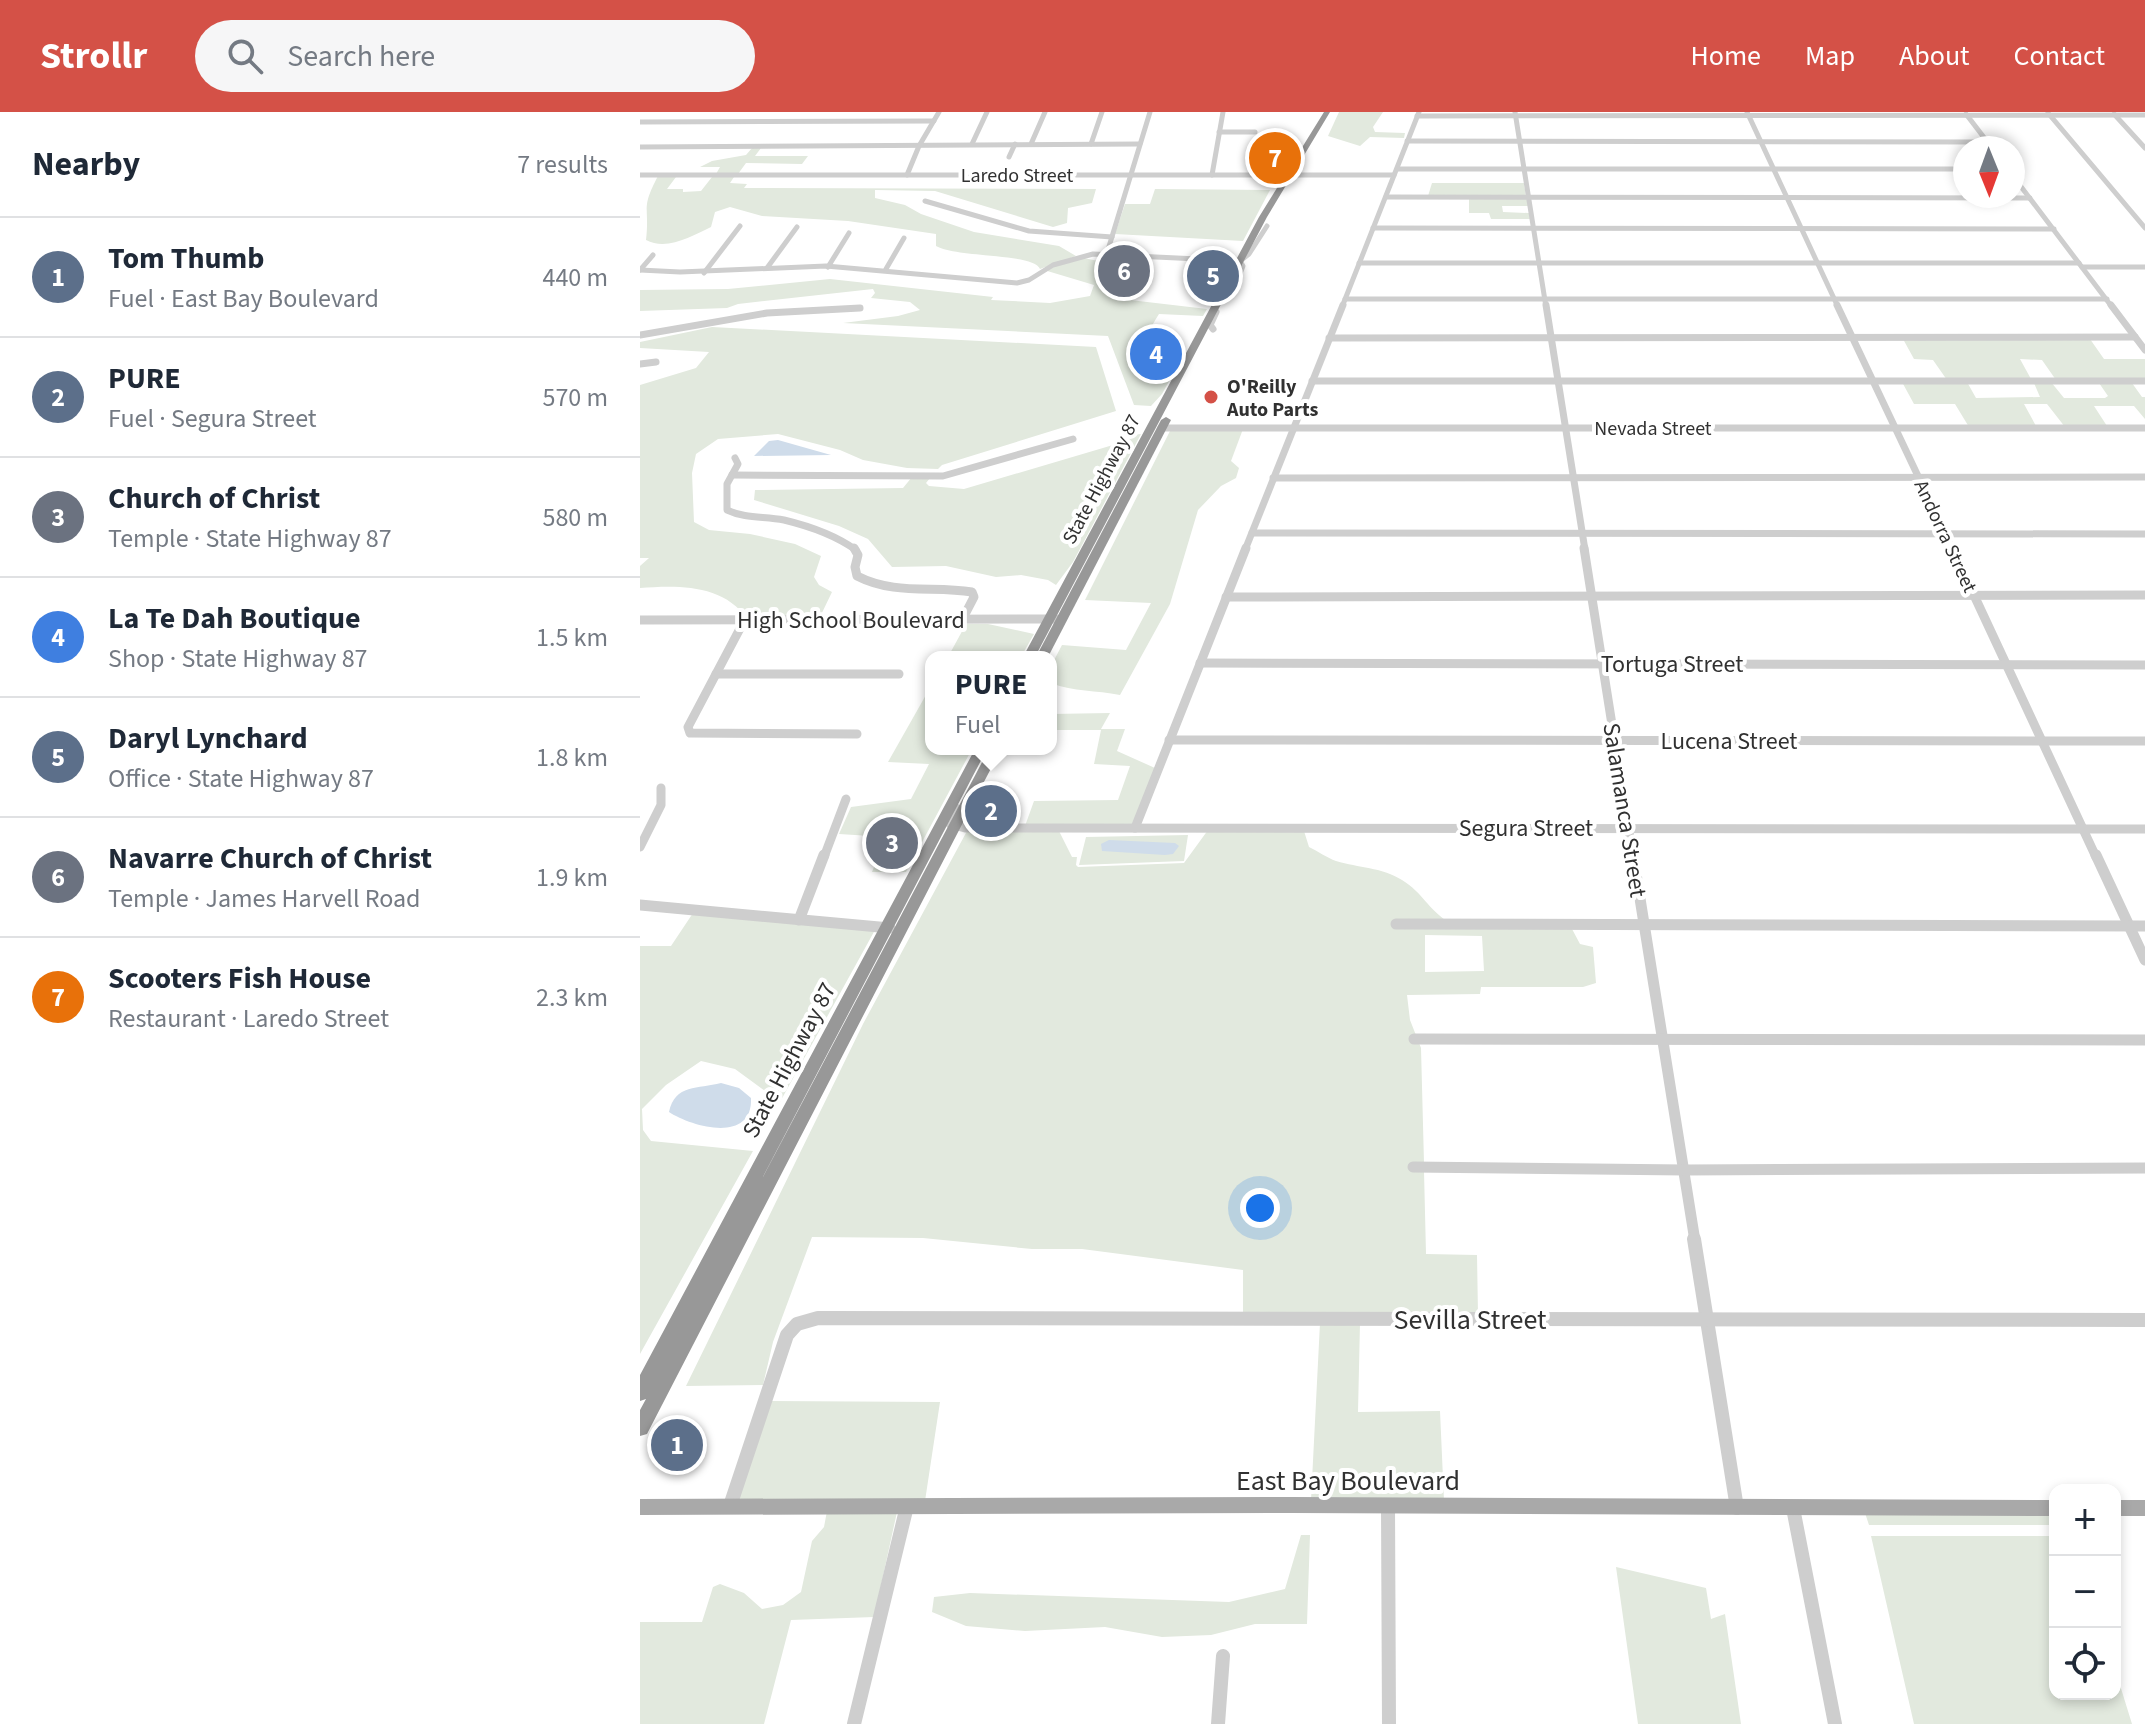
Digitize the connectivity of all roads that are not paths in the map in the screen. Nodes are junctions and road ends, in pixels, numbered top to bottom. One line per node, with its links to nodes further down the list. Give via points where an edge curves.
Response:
1 (939, 112): 17 (street)
2 (987, 112): 26 (street)
3 (1045, 112): 28 (street)
4 (1102, 112): 29 (street)
5 (1150, 112): 30 (street)
6 (1223, 112): 19 (street)
7 (1327, 112): 43 (highway, State Highway 87)
8 (1334, 112): 43 (highway)
9 (1966, 113): 13 (street); 14 (street); 21 (street)
10 (1418, 114): 11 (street); 22 (street)
11 (1515, 114): 12 (street); 23 (street, Salamanca Street)
12 (1748, 114): 13 (street); 24 (street, Andorra Street)
13 (1828, 114)
14 (2048, 114): 15 (street); 54 (street)
15 (2114, 114): 16 (street); 33 (street)
16 (2145, 115)
17 (934, 121): 18 (street); 31 (street)
18 (640, 122)
19 (1219, 132): 20 (street); 42 (street)
20 (1255, 132)
21 (1983, 136)
22 (1407, 141): 23 (street); 38 (street)
23 (1519, 142): 24 (street); 35 (street, Salamanca Street)
24 (1762, 142): 25 (street); 36 (street, Andorra Street)
25 (1953, 142)
26 (972, 144): 27 (street); 31 (street)
27 (1015, 144): 28 (street); 34 (street)
28 (1031, 144): 29 (street)
29 (1091, 144): 30 (street)
30 (1140, 144): 41 (street)
31 (919, 146): 32 (street); 40 (street)
32 (640, 147)
33 (2145, 148)
34 (1009, 157)
35 (1524, 169): 36 (street, Laredo Street); 38 (street, Laredo Street); 46 (street, Salamanca Street)
36 (1776, 169): 37 (street, Laredo Street); 47 (street, Andorra Street)
37 (1953, 169)
38 (1396, 172): 43 (street, Laredo Street); 45 (street)
39 (640, 175): 40 (street, Laredo Street)
40 (907, 175): 41 (street, Laredo Street)
41 (1132, 175): 42 (street, Laredo Street); 59 (street)
42 (1212, 175): 43 (street, Laredo Street)
43 (1292, 175): 51 (highway); 63 (highway, State Highway 87)
44 (2025, 192): 48 (street)
45 (1386, 197): 46 (street); 53 (street)
46 (1529, 197): 47 (street); 55 (street, Salamanca Street)
47 (1788, 197): 48 (street); 56 (street, Andorra Street)
48 (2030, 198): 57 (street)
49 (925, 201): 59 (street, via 1029,231)
50 (740, 226): 73 (street)
51 (1267, 226): 63 (street); 74 (highway)
52 (797, 227): 70 (street)
53 (1373, 228): 55 (street); 65 (street)
54 (2145, 228)
55 (1533, 229): 56 (street); 64 (street, Salamanca Street)
56 (1803, 229): 57 (street); 66 (street, Andorra Street)
57 (2054, 229): 67 (street)
58 (849, 233): 68 (street)
59 (1112, 237): 61 (street)
60 (904, 238): 71 (street)
61 (1107, 253): 63 (street); 71 (street, via 1070,258 1017,283)
62 (653, 255): 72 (street)
63 (1240, 261): 74 (highway, State Highway 87)
64 (1539, 262): 65 (street); 66 (street); 77 (street, Salamanca Street)
65 (1359, 263): 76 (street)
66 (1818, 263): 67 (street); 75 (street, Andorra Street)
67 (2081, 265): 69 (street); 78 (street)
68 (828, 267): 70 (street); 71 (street)
69 (2145, 267)
70 (767, 268): 73 (street)
71 (886, 269)
72 (640, 270): 73 (street)
73 (704, 273)
74 (1228, 292): 88 (highway, State Highway 87); 93 (highway)
75 (1835, 298): 77 (street); 78 (street); 84 (street, Andorra Street)
76 (1345, 299): 77 (street); 82 (street)
77 (1544, 299): 83 (street, Salamanca Street)
78 (2107, 299): 81 (street)
79 (860, 308): 80 (street, via 767,313)
80 (640, 335)
81 (2135, 337): 84 (street); 85 (street)
82 (1329, 338): 83 (street); 90 (street)
83 (1550, 338): 84 (street); 89 (street, Salamanca Street)
84 (1853, 338): 91 (street, Andorra Street)
85 (2145, 350)
86 (656, 362): 87 (street)
87 (640, 364)
88 (1177, 379): 93 (street); 105 (highway, State Highway 87)
89 (1558, 380): 90 (street); 91 (street); 95 (street, Salamanca Street)
90 (1312, 381): 94 (street)
91 (1873, 381): 92 (street); 96 (street, Andorra Street)
92 (2145, 381)
93 (1161, 428): 94 (street, Nevada Street); 105 (street, via 1153,432); 115 (highway)
94 (1293, 428): 95 (street, Nevada Street); 103 (street)
95 (1565, 428): 96 (street, Nevada Street); 101 (street, Salamanca Street)
96 (1895, 428): 97 (street, Nevada Street); 104 (street, Andorra Street)
97 (2145, 428)
98 (1073, 439): 100 (street, via 943,476)
99 (735, 458): 100 (street)
100 (732, 475): 117 (street, via 726,504 734,514 822,531 855,549 857,576 876,586 972,592)
101 (1572, 477): 103 (street); 104 (street); 107 (street, Salamanca Street)
102 (2145, 477): 104 (street)
103 (1273, 478): 106 (street)
104 (1919, 478): 108 (street, Andorra Street)
105 (1117, 491): 114 (highway, State Highway 87)
106 (1252, 533): 107 (street); 113 (street)
107 (1582, 533): 108 (street); 111 (street, Salamanca Street)
108 (1945, 534): 109 (street); 112 (street, Andorra Street)
109 (2145, 534)
110 (2145, 595): 112 (street)
111 (1592, 596): 112 (street); 113 (street); 122 (street, Salamanca Street)
112 (1973, 596): 123 (street, Andorra Street)
113 (1226, 597): 121 (street)
114 (1049, 619): 115 (street, High School Boulevard); 117 (street, High School Boulevard); 119 (highway, State Highway 87)
115 (1062, 619): 120 (highway)
116 (640, 620): 118 (street, High School Boulevard)
117 (962, 620): 118 (street, High School Boulevard)
118 (744, 621): 125 (street)
119 (1032, 651)
120 (1045, 651)
121 (1200, 663): 122 (street, Tortuga Street); 128 (street)
122 (1602, 664): 123 (street, Tortuga Street); 131 (street, Salamanca Street)
123 (2005, 665): 124 (street, Tortuga Street); 129 (street, Andorra Street)
124 (2145, 665)
125 (716, 674): 126 (street); 127 (street, via 689,732)
126 (899, 674)
127 (857, 734)
128 (1169, 740): 131 (street, Lucena Street); 138 (street)
129 (2042, 741): 130 (street, Lucena Street); 131 (street, Lucena Street); 140 (street, Andorra Street)
130 (2145, 741)
131 (1615, 742): 139 (street, Salamanca Street)
132 (979, 755): 137 (street, via 950,820)
133 (979, 755): 149 (highway, State Highway 87)
134 (992, 755): 137 (highway)
135 (661, 788): 142 (street, via 661,805)
136 (846, 799): 144 (street)
137 (954, 827): 138 (street, Segura Street); 149 (highway)
138 (1135, 828): 139 (street, Segura Street)
139 (1629, 829): 140 (street, Segura Street); 148 (street, Salamanca Street)
140 (2082, 829): 141 (street, Segura Street); 146 (street, Andorra Street)
141 (2145, 829)
142 (640, 847)
143 (640, 905): 144 (street)
144 (799, 920): 149 (street)
145 (1396, 924): 148 (street)
146 (2129, 926): 147 (street); 148 (street); 150 (street, Andorra Street)
147 (2145, 926)
148 (1643, 927): 151 (street, Salamanca Street)
149 (894, 929): 159 (highway, State Highway 87); 160 (highway)
150 (2145, 960)
151 (1662, 1037): 152 (street); 153 (street); 156 (street, Salamanca Street)
152 (1414, 1039)
153 (2145, 1040)
154 (1413, 1167): 156 (street)
155 (2145, 1168): 156 (street)
156 (1685, 1170): 157 (street, Salamanca Street)
157 (1708, 1319): 158 (street, Sevilla Street); 161 (street, Sevilla Street, via 818,1318 797,1324 787,1335); 165 (street, Salamanca Street)
158 (2145, 1320)
159 (640, 1393)
160 (640, 1428)
161 (730, 1506): 162 (main road, East Bay Boulevard); 164 (main road, East Bay Boulevard)
162 (907, 1506): 163 (main road, East Bay Boulevard); 171 (street)
163 (1388, 1506): 165 (main road, East Bay Boulevard); 173 (street)
164 (640, 1507)
165 (1737, 1508): 166 (main road, East Bay Boulevard)
166 (1793, 1508): 167 (main road, East Bay Boulevard); 174 (street)
167 (2049, 1508)
168 (2121, 1508): 169 (main road)
169 (2145, 1508)
170 (1223, 1656): 172 (street)
171 (854, 1724)
172 (1218, 1724)
173 (1389, 1724)
174 (1835, 1724)

